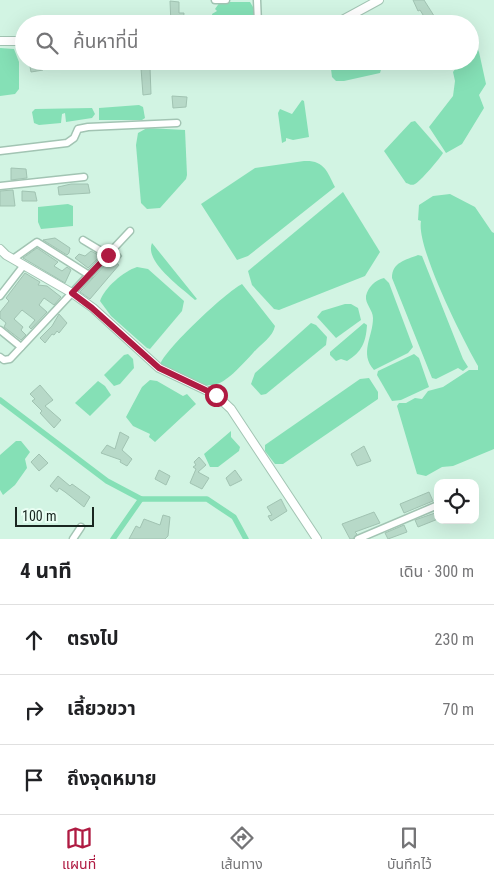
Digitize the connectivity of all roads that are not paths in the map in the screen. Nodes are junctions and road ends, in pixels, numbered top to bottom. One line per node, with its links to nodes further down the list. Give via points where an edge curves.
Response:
1 (215, 0): 2 (street)
2 (226, 0)
3 (257, 0): 5 (street)
4 (380, 0): 6 (street)
5 (258, 15)
6 (352, 15)
7 (15, 40): 8 (street)
8 (0, 41)
9 (177, 123): 10 (street, via 78,129 67,143)
10 (0, 151)
11 (84, 177): 12 (street)
12 (0, 186)
13 (130, 231): 16 (street)
14 (83, 240): 16 (street)
15 (0, 249): 17 (street)
16 (108, 255): 19 (street)
17 (13, 259): 18 (street); 19 (street, via 37,242)
18 (24, 265): 20 (street); 21 (street)
19 (89, 275): 20 (street)
20 (72, 293): 23 (street); 28 (street, via 159,368 216,395 231,409)
21 (0, 296)
22 (0, 330): 23 (street)
23 (21, 347): 24 (street, via 7,361)
24 (0, 356)
25 (434, 507): 29 (street)
26 (81, 527): 27 (street)
27 (73, 539)
28 (317, 539)
29 (358, 539)

